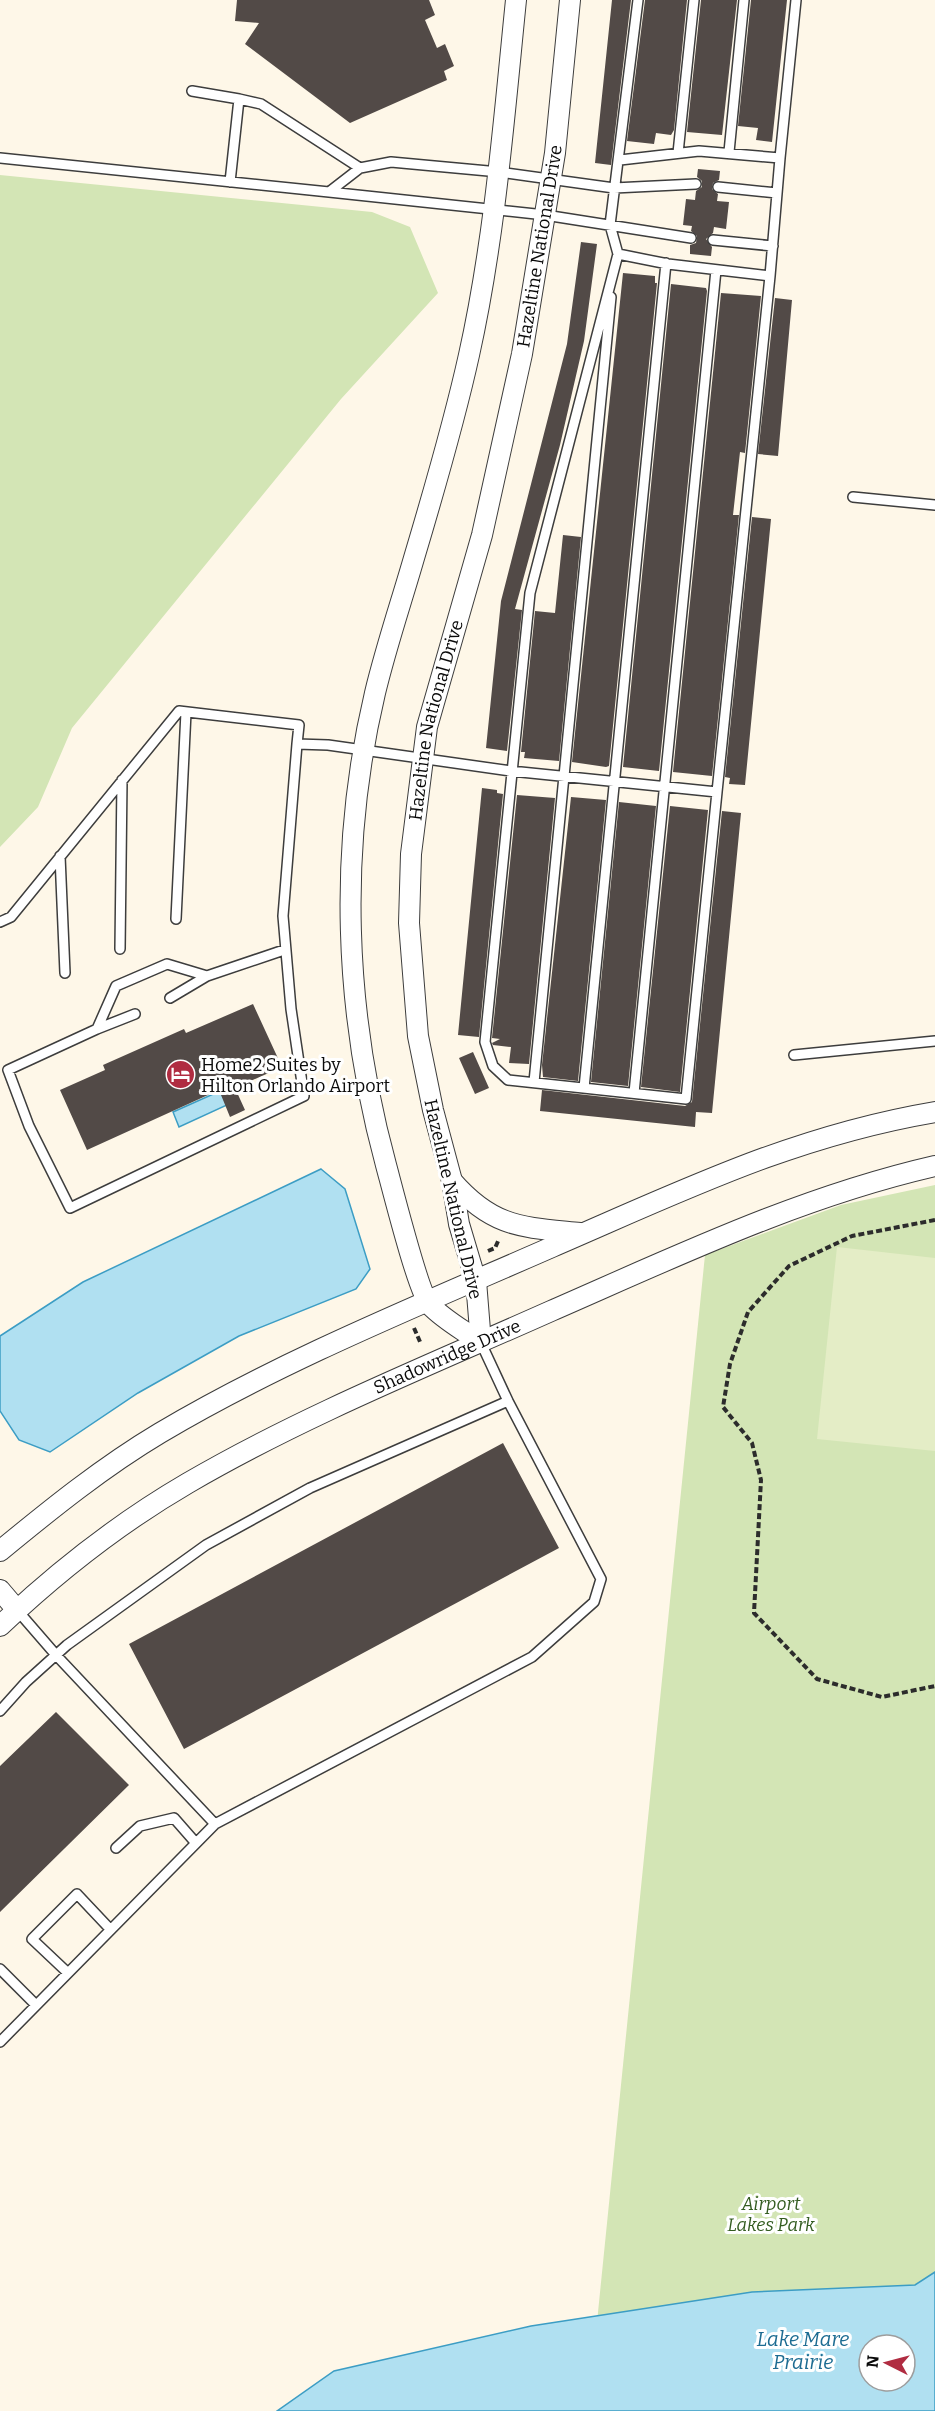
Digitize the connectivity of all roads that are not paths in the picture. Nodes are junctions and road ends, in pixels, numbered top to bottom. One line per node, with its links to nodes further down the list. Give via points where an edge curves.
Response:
1 (516, 0): 15 (street)
2 (570, 0): 16 (street, Hazeltine National Drive)
3 (638, 0): 13 (lane)
4 (694, 0): 10 (lane)
5 (744, 0): 9 (lane)
6 (796, 0): 12 (lane)
7 (192, 91): 8 (lane)
8 (240, 99): 14 (lane, via 261,104); 17 (lane)
9 (729, 152): 10 (lane); 12 (lane)
10 (678, 153): 13 (lane)
11 (0, 158): 17 (lane)
12 (780, 158): 22 (lane)
13 (620, 160): 20 (lane)
14 (360, 168): 15 (lane, via 391,162); 21 (lane)
15 (499, 172): 16 (lane); 23 (street)
16 (550, 180): 20 (lane); 24 (street, Hazeltine National Drive)
17 (230, 182): 21 (lane)
18 (696, 184): 20 (lane)
19 (718, 187): 22 (lane)
20 (614, 188): 25 (lane)
21 (329, 192): 23 (lane)
22 (777, 193): 28 (lane)
23 (494, 209): 24 (lane); 38 (street, via 465,372 380,672)
24 (544, 215): 25 (lane); 39 (street, Hazeltine National Drive, via 522,354 500,459)
25 (610, 225): 26 (lane); 29 (lane)
26 (691, 238)
27 (713, 240): 28 (lane)
28 (773, 246): 33 (lane)
29 (618, 254): 30 (lane); 31 (lane)
30 (666, 263): 32 (lane); 43 (lane)
31 (614, 267): 40 (lane, via 530,593); 41 (lane)
32 (716, 270): 33 (lane); 44 (lane)
33 (770, 276): 45 (lane)
34 (853, 497): 35 (lane)
35 (935, 505)
36 (186, 712): 37 (lane, via 299,725); 42 (lane, via 179,711); 47 (lane)
37 (297, 744): 38 (lane); 50 (lane, via 283,916)
38 (363, 750): 39 (lane); 66 (street, via 350,884 356,1015 374,1119)
39 (421, 758): 40 (lane); 63 (street, Hazeltine National Drive, via 409,884 414,1000 425,1077)
40 (511, 771): 41 (lane); 58 (lane, via 485,1042 500,1075 508,1080)
41 (564, 777): 43 (lane); 58 (lane)
42 (122, 780): 46 (lane); 49 (lane)
43 (615, 782): 44 (lane); 59 (lane)
44 (664, 787): 45 (lane); 60 (lane)
45 (717, 792): 60 (lane, via 686,1099)
46 (60, 856): 48 (lane, via 11,917); 51 (lane)
47 (176, 919)
48 (0, 922)
49 (120, 949)
50 (284, 950): 52 (lane); 55 (lane, via 304,1096 70,1208 29,1126 8,1070)
51 (65, 972)
52 (207, 976): 53 (lane); 55 (lane, via 167,964 116,986)
53 (170, 998)
54 (135, 1014): 55 (lane)
55 (97, 1029)
56 (935, 1041): 57 (lane)
57 (794, 1055)
58 (534, 1082): 59 (lane)
59 (584, 1088): 60 (lane)
60 (633, 1093)
61 (935, 1112): 64 (street, via 863,1126 775,1152)
62 (935, 1166): 67 (street, Shadowridge Drive, via 839,1191 770,1216)
63 (452, 1181): 64 (street, via 481,1210 506,1222 534,1229); 65 (street, Hazeltine National Drive, via 459,1224)
64 (584, 1233): 65 (street)
65 (476, 1281): 66 (street); 67 (street, Hazeltine National Drive)
66 (427, 1303): 67 (street, Hazeltine National Drive); 69 (street, via 257,1380 159,1434 69,1494)
67 (481, 1342): 68 (lane); 71 (street, Shadowridge Drive, via 318,1416 188,1483 103,1540)
68 (508, 1401): 73 (lane, via 310,1488 206,1545); 75 (lane, via 601,1579 594,1602 532,1657)
69 (0, 1551)
70 (0, 1590): 71 (street)
71 (17, 1610): 72 (street, Shadowridge Drive); 73 (lane)
72 (0, 1626)
73 (56, 1655): 74 (lane); 75 (lane)
74 (0, 1711)
75 (215, 1824): 76 (lane)
76 (195, 1842): 77 (lane, via 174,1818 140,1826); 78 (lane)
77 (116, 1848)
78 (110, 1929): 80 (lane); 80 (lane, via 77,1894 32,1939)
79 (0, 1968): 81 (lane)
80 (68, 1973): 81 (lane)
81 (36, 2005): 82 (lane)
82 (0, 2042)

